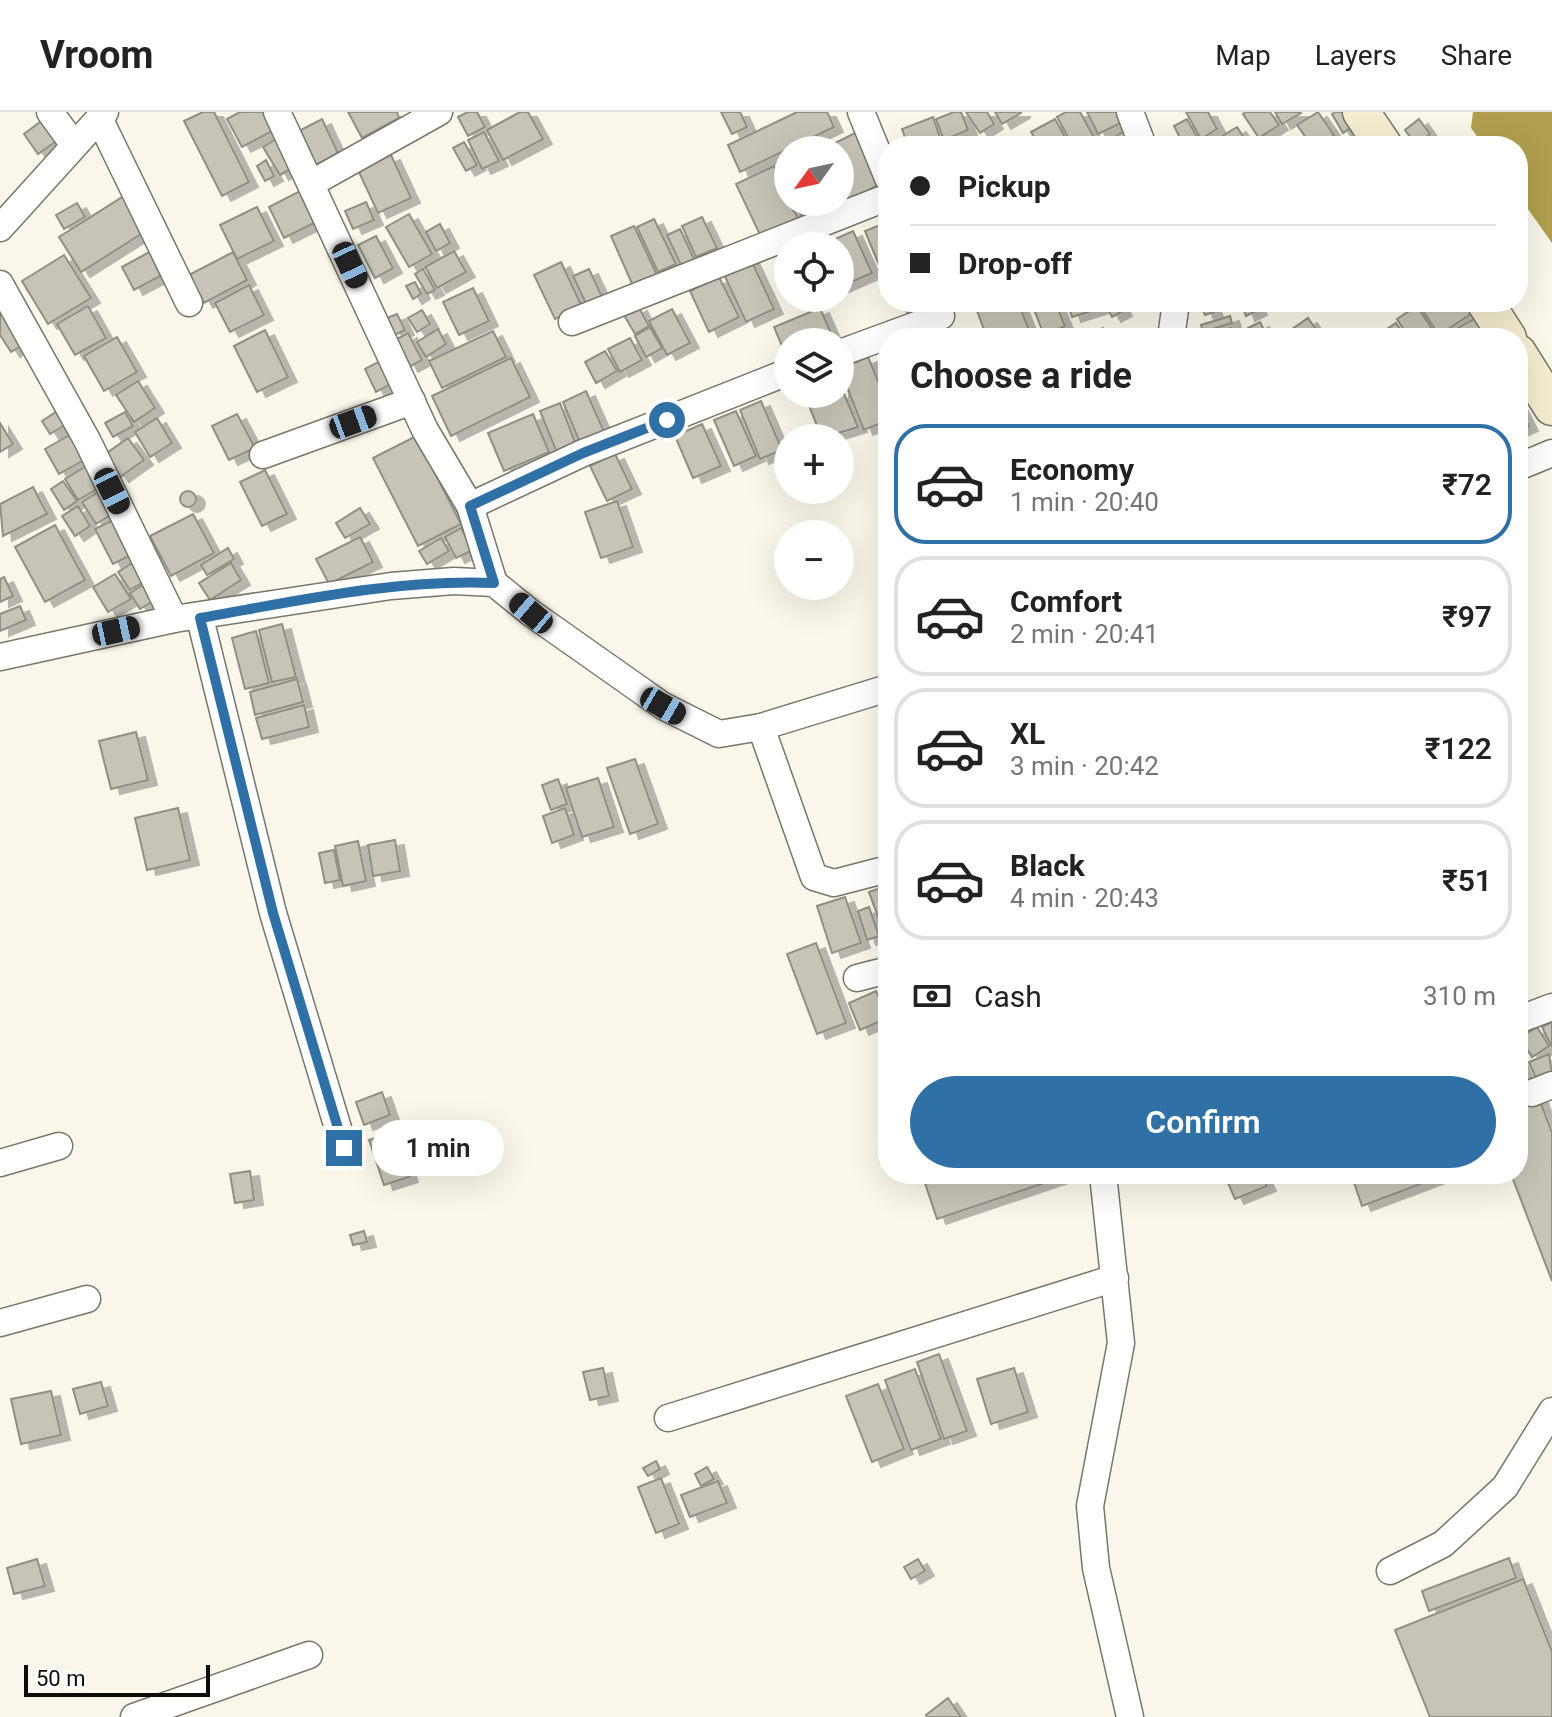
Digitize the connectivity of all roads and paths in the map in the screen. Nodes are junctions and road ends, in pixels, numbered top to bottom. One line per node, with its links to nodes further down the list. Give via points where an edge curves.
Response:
1 (50, 112): 10 (street)
2 (277, 112): 12 (street)
3 (439, 112): 12 (street)
4 (861, 112): 11 (street)
5 (1130, 112): 8 (street)
6 (1361, 112): 9 (main road)
7 (103, 116): 10 (street); 16 (street)
8 (1139, 136)
9 (1377, 136)
10 (74, 145): 14 (street)
11 (878, 154)
12 (312, 183): 24 (street)
13 (878, 201): 18 (street)
14 (0, 228)
15 (0, 284): 31 (street)
16 (189, 303)
17 (942, 319): 19 (street)
18 (572, 322)
19 (915, 328)
20 (878, 340): 21 (street)
21 (854, 348)
22 (1528, 370): 25 (main road)
23 (774, 378): 29 (street, via 583,453)
24 (412, 401): 27 (street); 29 (street)
25 (1552, 407)
26 (1552, 453): 28 (street)
27 (263, 455)
28 (1528, 463)
29 (470, 506): 30 (street)
30 (494, 583): 31 (street, via 391,586); 34 (street, via 700,727 719,734)
31 (187, 618): 32 (street); 41 (street)
32 (0, 657)
33 (878, 691): 34 (street)
34 (761, 727): 35 (street, via 814,877 834,883)
35 (878, 872)
36 (878, 973): 37 (street)
37 (857, 978)
38 (1552, 1007): 39 (street)
39 (1528, 1016)
40 (59, 1146): 42 (street)
41 (344, 1148)
42 (0, 1163)
43 (1104, 1184): 44 (street)
44 (1115, 1278): 48 (street); 52 (street, via 1121,1343 1090,1506 1096,1568)
45 (87, 1299): 46 (street)
46 (0, 1323)
47 (1552, 1411): 49 (street, via 1505,1487 1443,1544)
48 (668, 1418)
49 (1390, 1571)
50 (309, 1655): 51 (street)
51 (134, 1717)
52 (1130, 1717)

